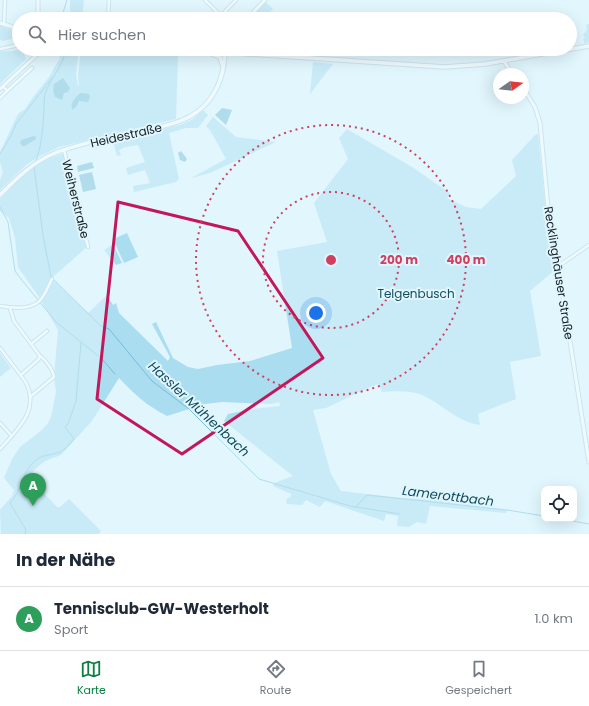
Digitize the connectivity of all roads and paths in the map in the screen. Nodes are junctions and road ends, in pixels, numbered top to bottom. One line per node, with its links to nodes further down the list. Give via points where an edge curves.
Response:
1 (5, 0): 12 (street)
2 (38, 0): 7 (street)
3 (109, 0): 8 (street)
4 (205, 0): 9 (street)
5 (236, 0): 10 (street)
6 (265, 0): 11 (street)
7 (38, 12)
8 (108, 12)
9 (217, 12)
10 (225, 12)
11 (254, 12)
12 (2, 24): 13 (main road)
13 (12, 27)
14 (589, 46): 16 (main road)
15 (12, 47): 17 (street)
16 (577, 48)
17 (0, 49)
18 (35, 56): 27 (street)
19 (218, 56): 26 (main road, via 222,61)
20 (225, 56): 26 (main road, Heidestraße)
21 (279, 56): 23 (main road, via 440,67)
22 (532, 56): 23 (main road)
23 (504, 61): 25 (street)
24 (32, 68): 28 (street)
25 (508, 68)
26 (222, 75): 31 (main road, Heidestraße, via 208,102 186,118)
27 (1, 88): 28 (street)
28 (7, 91): 29 (street)
29 (0, 98)
30 (529, 98): 35 (street, Recklinghäuser Straße, via 540,123 548,208)
31 (64, 150): 32 (main road, Heidestraße, via 49,155 28,168); 34 (street, Weiherstraße)
32 (0, 195)
33 (589, 245): 35 (street)
34 (88, 248)
35 (558, 264): 48 (street, Recklinghäuser Straße)
36 (52, 279): 38 (street, via 38,303 22,308)
37 (0, 306): 38 (street)
38 (10, 308): 40 (street, via 14,321)
39 (47, 331): 40 (street)
40 (31, 344): 42 (street)
41 (0, 348): 43 (street)
42 (40, 356): 43 (street); 44 (street, via 54,377)
43 (21, 375): 44 (street, via 28,386)
44 (30, 396): 46 (street, via 28,414)
45 (0, 423): 46 (street)
46 (12, 436): 47 (street)
47 (0, 449)
48 (589, 462)

